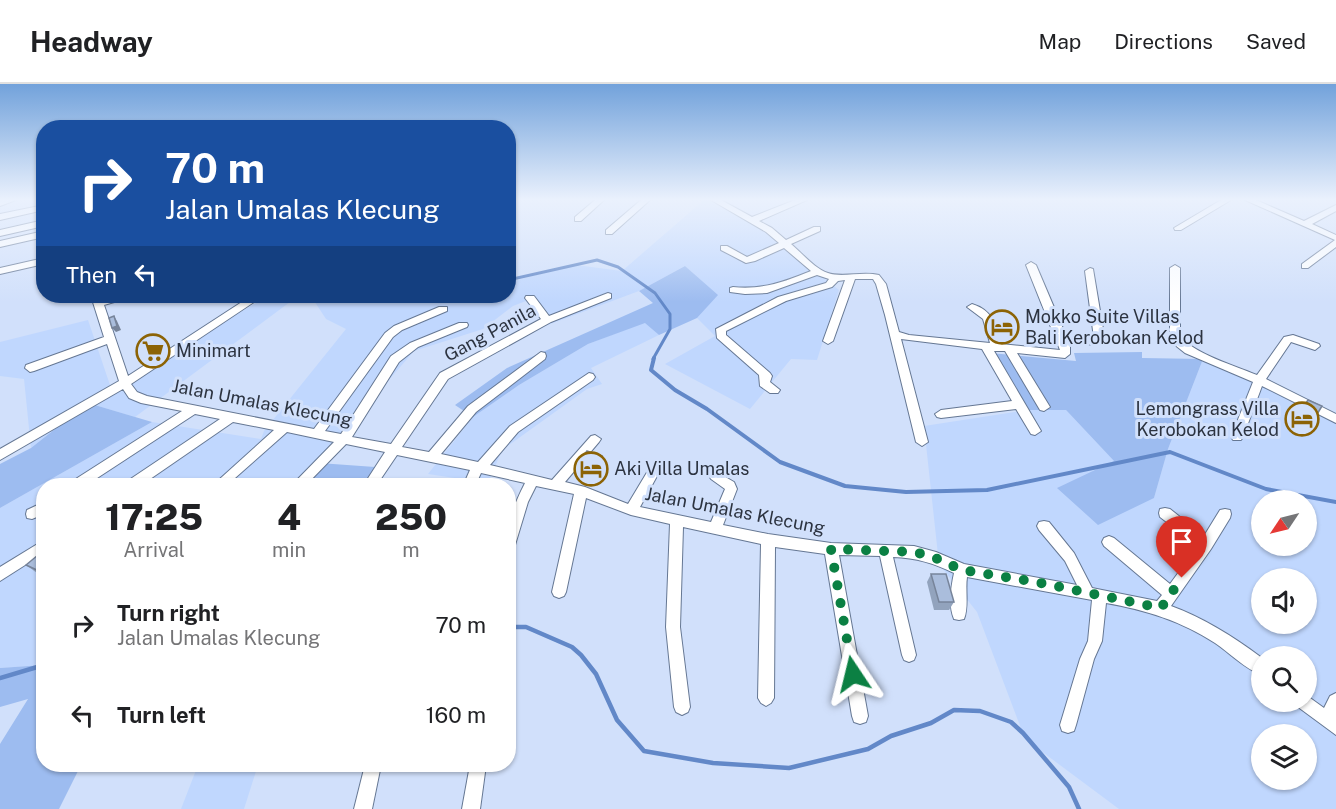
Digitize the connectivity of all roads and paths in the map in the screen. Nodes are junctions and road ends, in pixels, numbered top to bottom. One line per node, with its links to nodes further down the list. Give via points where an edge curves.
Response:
1 (772, 234): 4 (street)
2 (805, 234): 4 (street)
3 (36, 236): 6 (street)
4 (784, 242): 7 (street, via 749,260); 14 (street)
5 (1336, 243): 10 (street)
6 (0, 244)
7 (724, 248)
8 (36, 263): 12 (street)
9 (1031, 265): 29 (street)
10 (1305, 266)
11 (1175, 268): 36 (street, via 1175,335 1179,343)
12 (0, 271)
13 (1090, 271): 29 (street, via 1100,340)
14 (818, 272): 16 (street); 17 (street, via 758,293)
15 (851, 277): 16 (street); 26 (street, via 868,275 879,280); 28 (street)
16 (835, 278): 38 (street, via 829,285 782,299 721,329 721,336 763,372 764,383)
17 (732, 290)
18 (608, 296): 24 (street, Gang Panila)
19 (530, 298): 24 (street)
20 (99, 303): 27 (street)
21 (246, 303): 37 (street)
22 (972, 307): 32 (street, via 988,318)
23 (443, 309): 47 (street, via 390,335)
24 (547, 320): 52 (street, Gang Panila, via 444,376)
25 (463, 325): 49 (street, via 414,345 395,359)
26 (895, 334): 30 (street); 51 (street)
27 (110, 339): 34 (street); 37 (street)
28 (828, 341)
29 (1062, 342): 32 (street, via 1067,352 1062,355)
30 (985, 345): 32 (street); 39 (street)
31 (1315, 346): 36 (street, via 1288,339)
32 (1003, 348): 40 (street)
33 (541, 356): 54 (street, via 472,409)
34 (30, 368)
35 (589, 377): 56 (street, via 514,429)
36 (1259, 380): 44 (street); 48 (street)
37 (125, 383): 41 (street, Jalan Umalas Klecung, via 133,395 145,400); 53 (street)
38 (774, 390)
39 (1021, 404): 42 (street); 46 (street)
40 (1044, 407)
41 (193, 410): 43 (street, Jalan Umalas Klecung); 58 (street)
42 (941, 414)
43 (231, 417): 45 (street, Jalan Umalas Klecung); 59 (street)
44 (1336, 419)
45 (284, 428): 47 (street, Jalan Umalas Klecung); 60 (street)
46 (1035, 431)
47 (317, 434): 49 (street, Jalan Umalas Klecung)
48 (1237, 437)
49 (344, 439): 52 (street, Jalan Umalas Klecung); 61 (street)
50 (596, 439): 65 (street)
51 (922, 442)
52 (394, 450): 54 (street, Jalan Umalas Klecung); 62 (street, Gang Panila)
53 (0, 455)
54 (432, 457): 56 (street, Jalan Umalas Klecung)
55 (656, 466): 67 (street)
56 (479, 467): 63 (street); 64 (street, Jalan Umalas Klecung)
57 (715, 476): 73 (street, via 731,489)
58 (87, 478)
59 (142, 478)
60 (227, 478)
61 (305, 478)
62 (375, 478)
63 (473, 478)
64 (533, 480): 65 (street, Jalan Umalas Klecung); 70 (street)
65 (555, 486): 66 (street, Jalan Umalas Klecung)
66 (580, 492): 67 (street, Jalan Umalas Klecung); 82 (street)
67 (631, 510): 71 (street, Jalan Umalas Klecung)
68 (1165, 513): 76 (street)
69 (1225, 514): 76 (street)
70 (516, 520)
71 (677, 521): 73 (street, Jalan Umalas Klecung); 91 (street, via 673,627)
72 (1044, 526): 84 (street)
73 (715, 528): 74 (street, Jalan Umalas Klecung)
74 (768, 540): 77 (street, Jalan Umalas Klecung); 89 (street)
75 (1109, 542): 83 (street)
76 (1206, 543): 83 (street)
77 (831, 549): 79 (street, Jalan Umalas Klecung); 93 (street)
78 (36, 550): 81 (street)
79 (885, 550): 80 (street, Jalan Umalas Klecung, via 924,554); 87 (street)
80 (962, 570): 84 (street, Jalan Umalas Klecung); 86 (street)
81 (0, 575)
82 (559, 592)
83 (1171, 594): 85 (street)
84 (1094, 595): 85 (street, Jalan Umalas Klecung); 95 (street, via 1095,641)
85 (1161, 608): 88 (street, Jalan Umalas Klecung, via 1211,631)
86 (959, 614)
87 (909, 655)
88 (1251, 660)
89 (766, 698)
90 (1336, 701): 94 (street)
91 (682, 707)
92 (1316, 712): 94 (street)
93 (860, 716)
94 (1331, 724)
95 (1068, 725)
96 (371, 772): 98 (street)
97 (477, 772): 99 (street)
98 (363, 809)
99 (471, 809)

